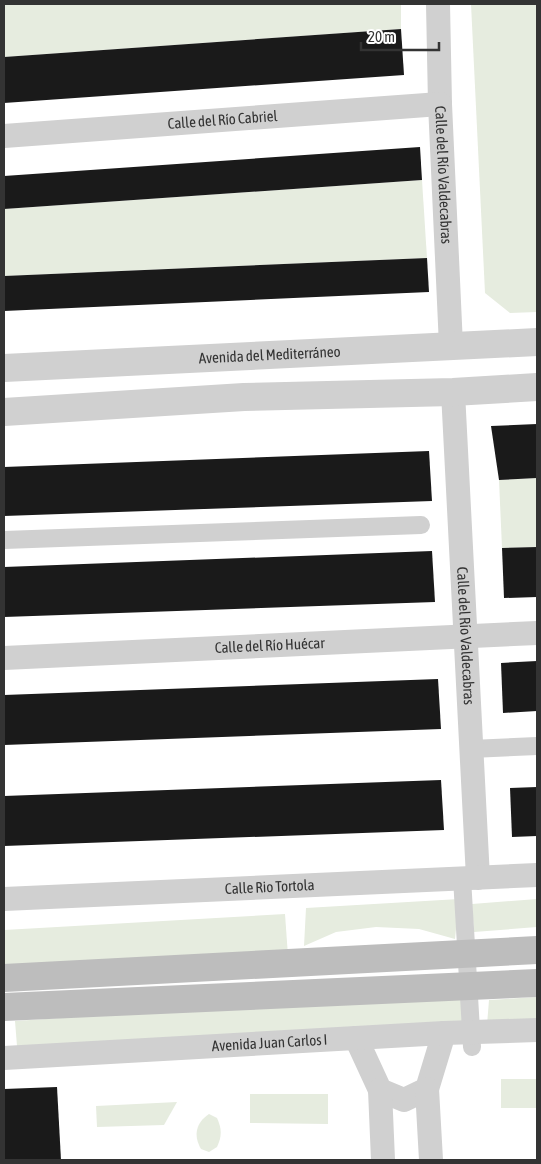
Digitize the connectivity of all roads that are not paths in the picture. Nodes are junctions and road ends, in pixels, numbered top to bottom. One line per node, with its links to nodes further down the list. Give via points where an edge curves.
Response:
1 (438, 4): 2 (street, Calle del Río Valdecabras)
2 (440, 104): 3 (street, Calle del Río Cabriel); 5 (street, Calle del Río Valdecabras)
3 (4, 136)
4 (537, 342): 5 (street, Avenida del Mediterráneo)
5 (451, 346): 6 (street, Avenida del Mediterráneo)
6 (4, 368)
7 (537, 387): 8 (street)
8 (454, 392): 9 (street, via 244,397); 13 (street, Calle del Río Valdecabras)
9 (4, 412)
10 (421, 525): 11 (street)
11 (4, 540)
12 (537, 633): 13 (street, Calle del Río Huécar)
13 (466, 636): 14 (street, Calle del Río Huécar); 16 (street, Calle del Río Valdecabras)
14 (4, 658)
15 (537, 746): 16 (street)
16 (472, 749): 18 (street, Calle del Río Valdecabras)
17 (537, 875): 18 (street, Calle Rio Tortola)
18 (470, 878): 19 (street, Calle Rio Tortola); 21 (street)
19 (4, 899)
20 (537, 950): 21 (main road)
21 (467, 954): 22 (main road); 24 (street)
22 (4, 978)
23 (537, 983): 24 (main road)
24 (469, 986): 25 (main road); 29 (street)
25 (4, 1006)
26 (537, 1030): 29 (street, Avenida Juan Carlos I)
27 (444, 1033): 28 (street, Avenida Juan Carlos I); 29 (street, Avenida Juan Carlos I); 31 (street)
28 (356, 1038): 30 (street, Avenida Juan Carlos I); 32 (street)
29 (472, 1039)
30 (4, 1058)
31 (427, 1089): 32 (street, via 404,1100); 34 (street)
32 (380, 1090): 33 (street)
33 (383, 1160)
34 (431, 1160)

